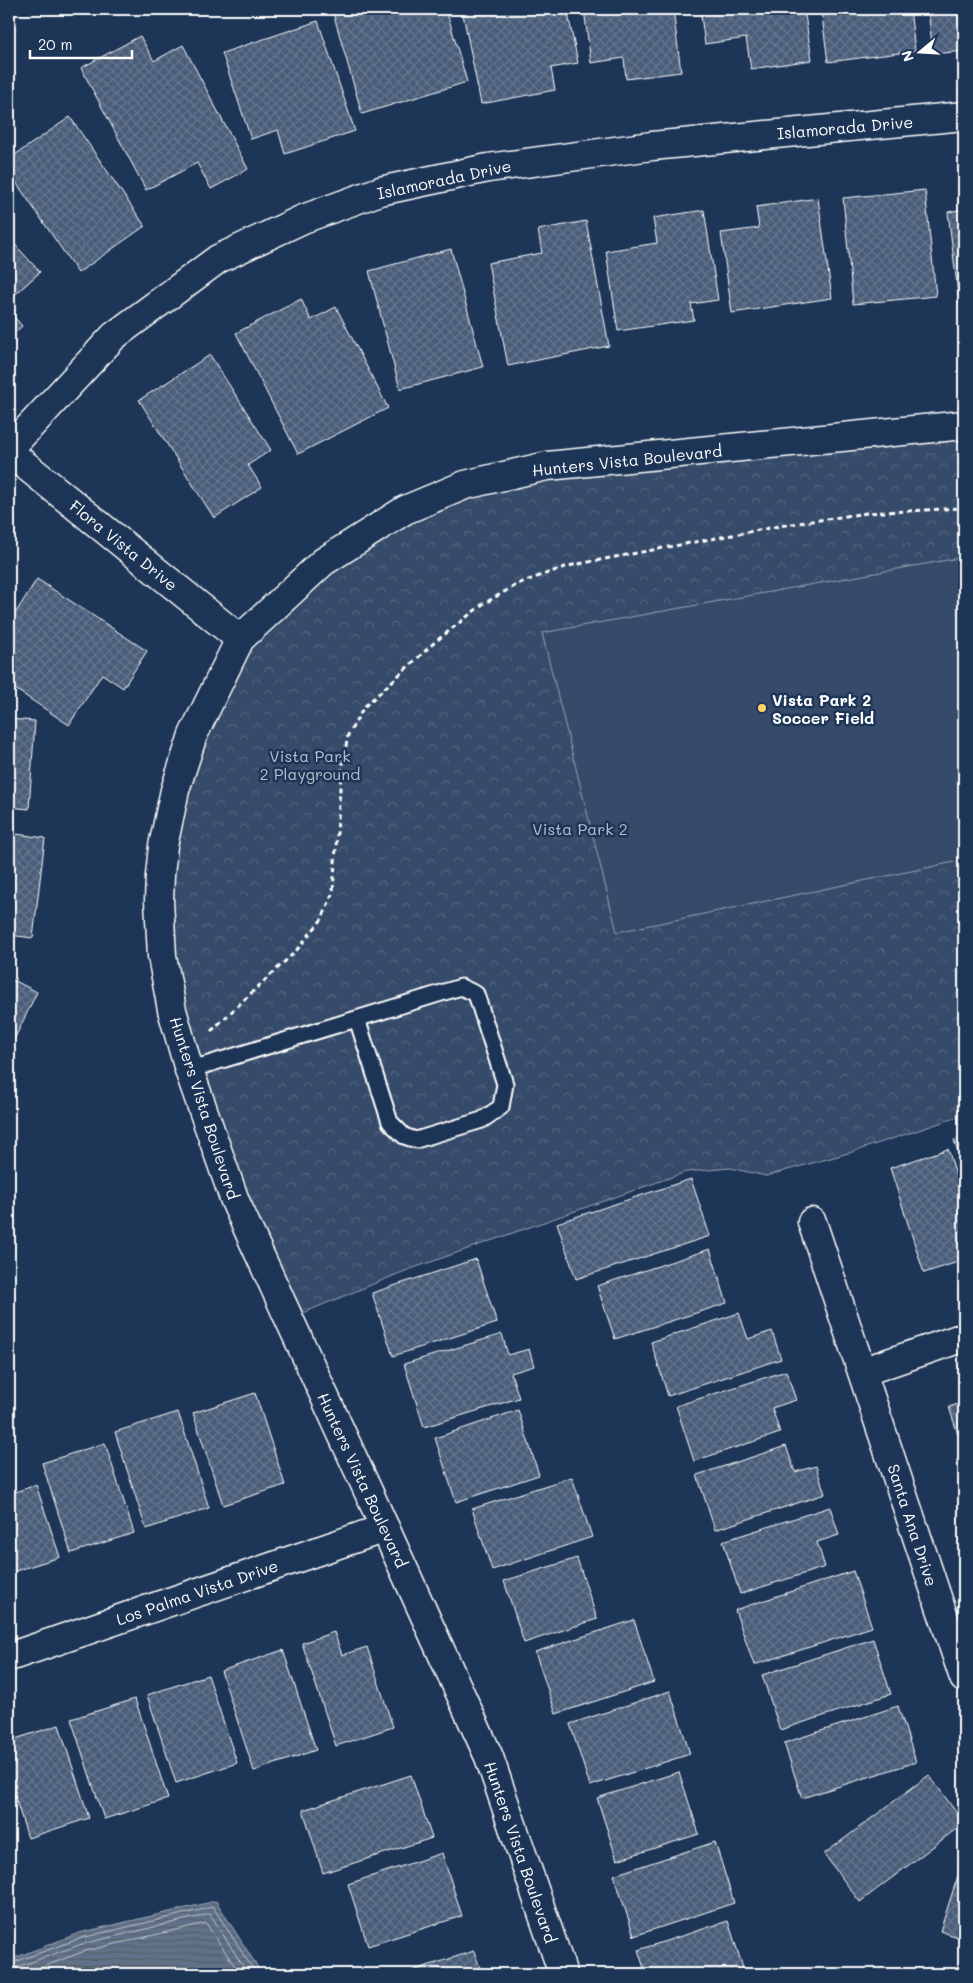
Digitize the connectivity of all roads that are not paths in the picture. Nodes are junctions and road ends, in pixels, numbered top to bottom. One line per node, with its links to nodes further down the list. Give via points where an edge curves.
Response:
1 (964, 116): 3 (street, Islamorada Drive, via 652,146 488,168 380,190 303,219 218,259 114,336)
2 (964, 425): 4 (street, Hunters Vista Boulevard, via 547,466 465,485 405,510 323,562)
3 (9, 450): 4 (street, Flora Vista Drive)
4 (240, 639): 6 (street, Hunters Vista Boulevard, via 193,735 175,790 163,846 159,902 162,956 172,1010)
5 (357, 1018): 5 (lane, via 461,987 476,994 505,1084 501,1107 482,1120 416,1140 404,1136 390,1122); 6 (lane)
6 (187, 1063): 10 (street, Hunters Vista Boulevard, via 235,1202)
7 (812, 1222): 9 (street, Santa Ana Drive)
8 (964, 1337): 9 (street)
9 (862, 1372): 12 (street, Santa Ana Drive)
10 (386, 1528): 11 (street, Los Palma Vista Drive); 13 (street, Hunters Vista Boulevard, via 489,1757)
11 (9, 1657)
12 (964, 1678)
13 (563, 1974)

